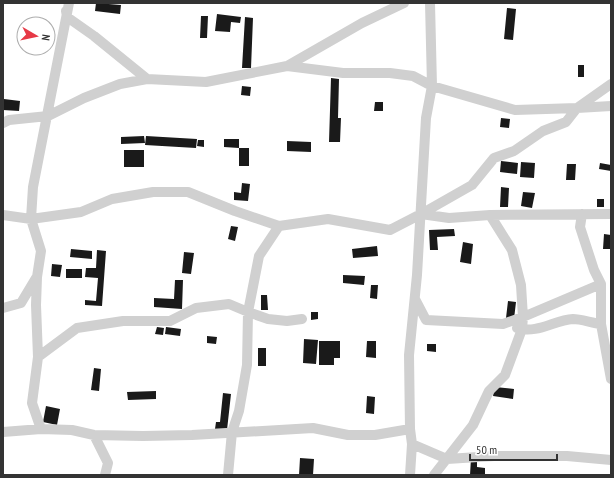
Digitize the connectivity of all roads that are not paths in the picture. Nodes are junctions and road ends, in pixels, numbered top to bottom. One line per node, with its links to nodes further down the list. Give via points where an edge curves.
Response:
1 (66, 3): 5 (street)
2 (69, 3): 5 (street)
3 (404, 3): 6 (street, via 362,23)
4 (430, 3): 9 (street)
5 (66, 16): 7 (street); 12 (street)
6 (287, 66): 7 (street, via 206,82); 9 (street, via 343,74 390,73 413,76)
7 (147, 80): 12 (street, via 120,84)
8 (611, 84): 11 (street)
9 (432, 86): 11 (street, via 515,110); 14 (street, via 426,118)
10 (611, 106): 11 (street)
11 (577, 108): 14 (street, via 566,122 543,131 514,151 494,158 472,184)
12 (48, 116): 13 (street, via 9,120); 19 (street, via 33,187)
13 (3, 123)
14 (421, 214): 18 (street, via 449,218); 20 (street, via 390,230 328,219); 23 (street)
15 (582, 214): 16 (street); 18 (street); 22 (street, via 580,227)
16 (611, 214)
17 (3, 215): 19 (street)
18 (490, 215): 26 (street, via 512,250 522,285)
19 (32, 219): 20 (street, via 81,212 112,199 153,192 188,192); 21 (street, via 41,251)
20 (279, 226): 25 (street, via 259,256)
21 (37, 277): 24 (street, via 21,303); 31 (street)
22 (601, 284): 26 (street); 29 (street)
23 (415, 298): 28 (street, via 426,320); 34 (street, via 409,355)
24 (3, 308)
25 (248, 312): 27 (street, via 268,319); 31 (street, via 229,304 196,308 170,321 123,321 77,328); 36 (street, via 247,365 239,411)
26 (523, 317): 28 (street); 30 (street)
27 (302, 319)
28 (503, 324): 30 (street)
29 (601, 324): 30 (street, via 573,319 535,329); 32 (street)
30 (522, 329): 39 (street, via 505,375 489,391 473,425)
31 (38, 357): 33 (street, via 32,403)
32 (611, 379)
33 (41, 429): 35 (street); 37 (street, via 72,430)
34 (410, 429): 36 (street, via 375,435 348,435 313,428); 38 (street)
35 (3, 432)
36 (232, 432): 37 (street, via 192,435); 42 (street)
37 (94, 435): 41 (street, via 108,463)
38 (412, 444): 39 (street); 43 (street)
39 (447, 459): 40 (street, via 567,456); 44 (street)
40 (611, 460)
41 (105, 475)
42 (228, 475)
43 (410, 475)
44 (434, 475)

